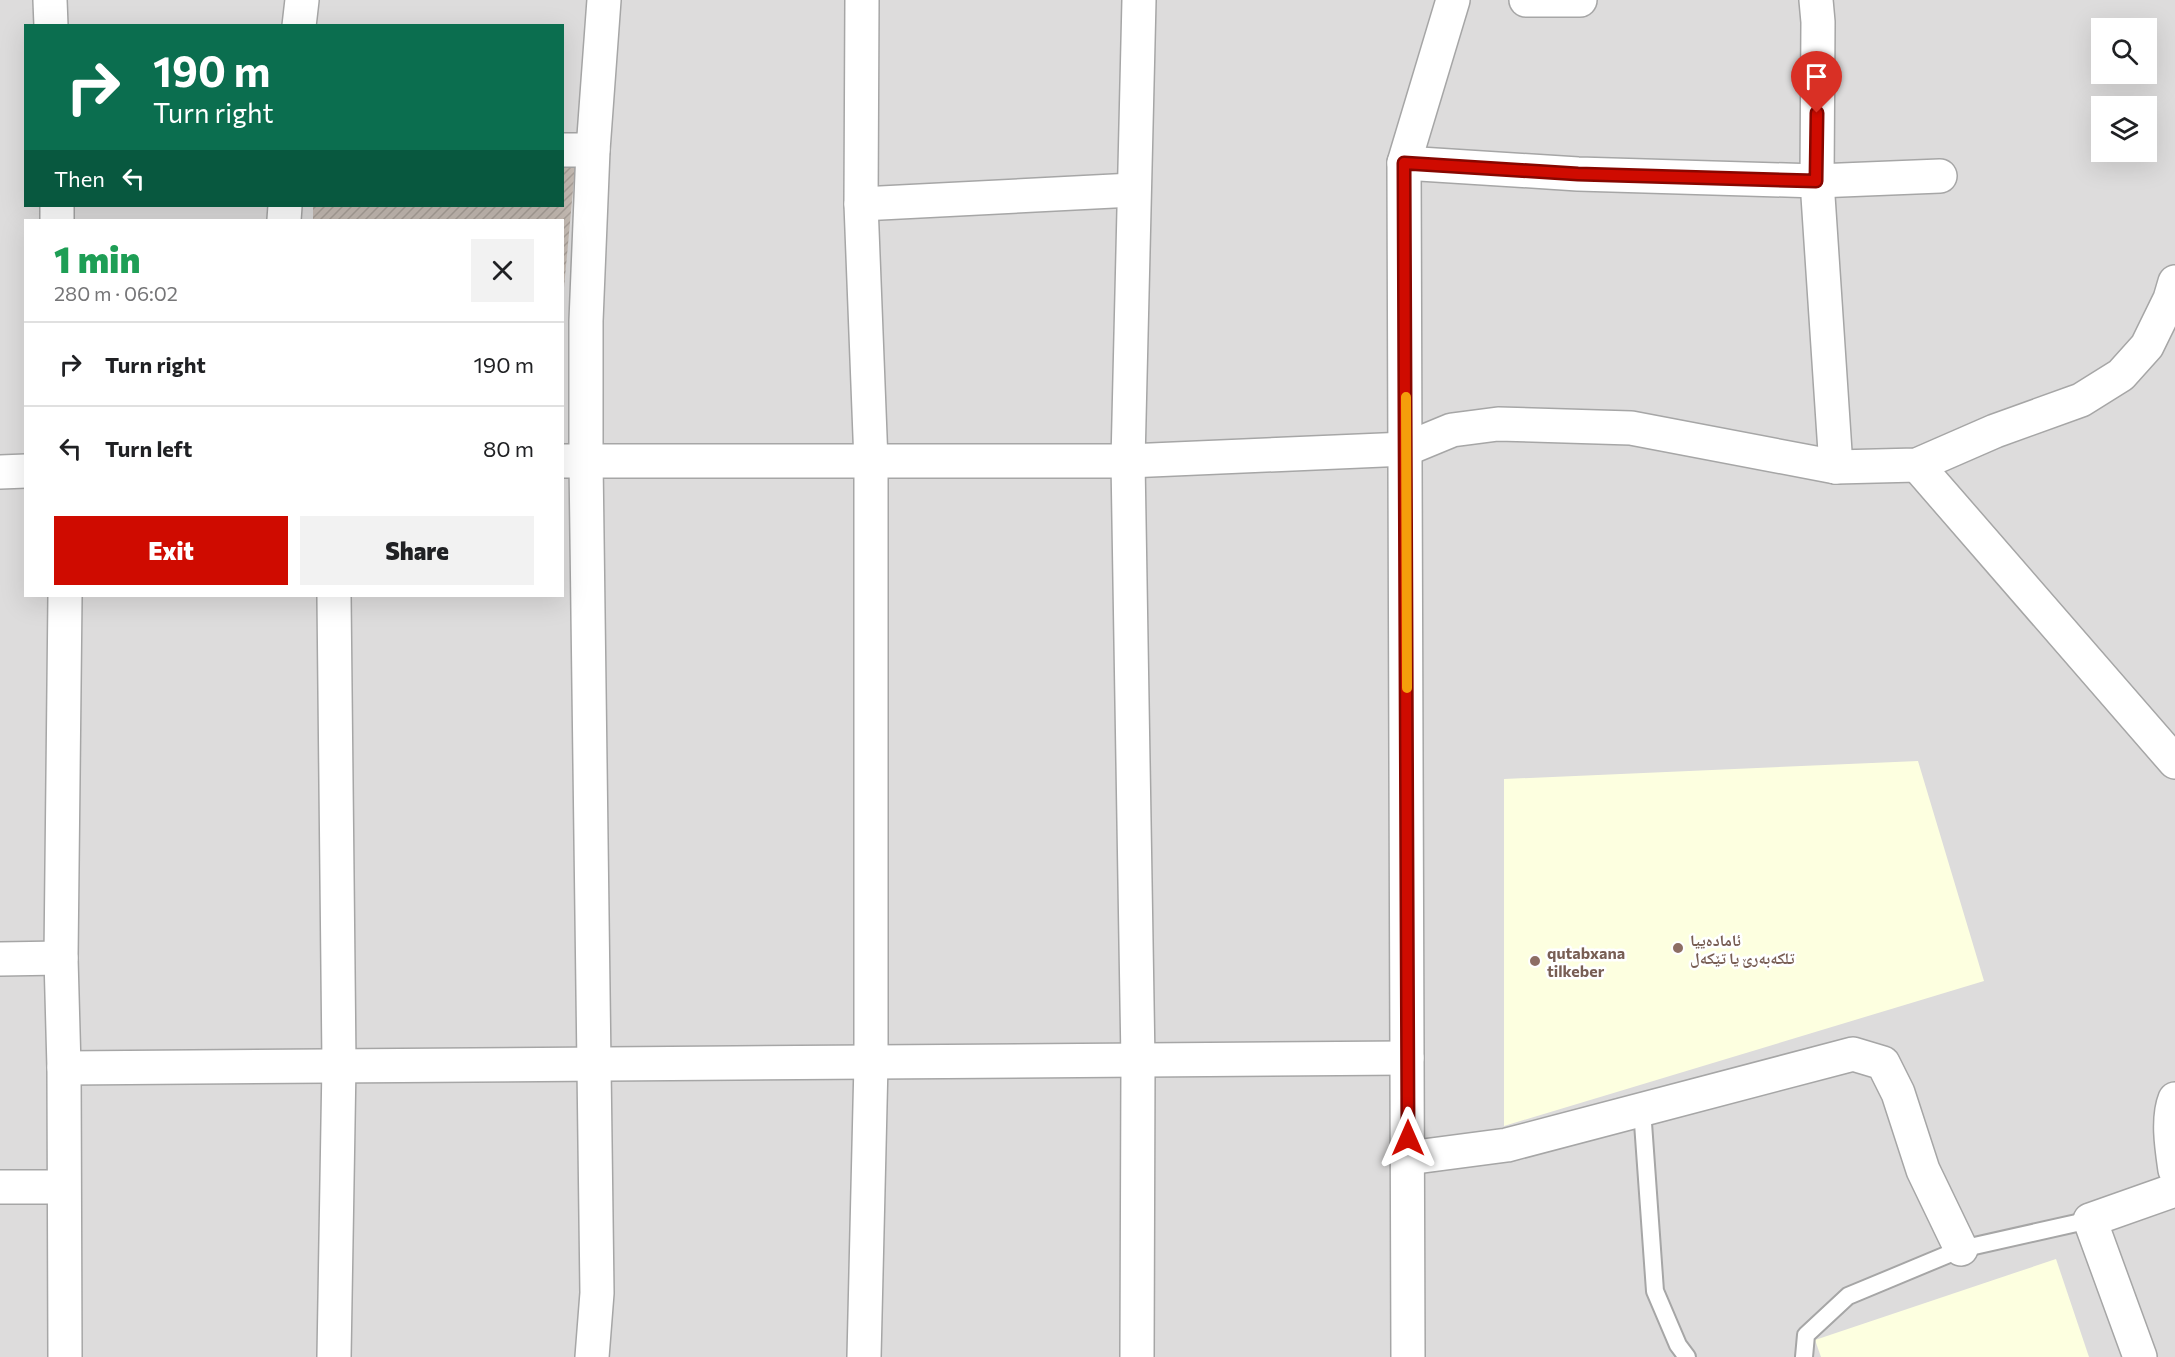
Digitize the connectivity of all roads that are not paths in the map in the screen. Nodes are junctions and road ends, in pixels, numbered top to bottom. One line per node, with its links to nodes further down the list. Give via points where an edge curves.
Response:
1 (50, 0): 10 (street)
2 (302, 0): 11 (street)
3 (604, 0): 12 (street)
4 (862, 0): 17 (street)
5 (1139, 0): 16 (street)
6 (1453, 0): 13 (street)
7 (1526, 0): 8 (street)
8 (1580, 0)
9 (1816, 0): 15 (street)
10 (51, 24)
11 (299, 24)
12 (578, 150): 21 (street, via 586,321)
13 (1404, 163): 15 (street, via 1578,174); 19 (street)
14 (1940, 176): 15 (street)
15 (1816, 181): 24 (street)
16 (1133, 190): 17 (street); 20 (street)
17 (861, 204): 22 (street)
18 (2175, 282): 23 (street, via 2146,346 2121,375 2081,400)
19 (1406, 449): 20 (street); 24 (street, via 1452,430 1498,424 1631,428); 32 (street)
20 (1128, 461): 22 (street); 33 (street)
21 (574, 462): 22 (street); 35 (street)
22 (871, 462): 36 (street)
23 (1917, 465): 24 (street); 29 (street)
24 (1836, 467)
25 (24, 471): 26 (street)
26 (0, 472)
27 (65, 597): 30 (street)
28 (334, 597): 34 (street)
29 (2175, 762)
30 (62, 958): 31 (street); 37 (street)
31 (0, 959)
32 (1407, 1058): 33 (street); 40 (street)
33 (1138, 1062): 36 (street); 51 (street)
34 (339, 1064): 35 (street); 37 (street); 48 (street)
35 (594, 1064): 36 (street); 49 (street, via 597,1293)
36 (871, 1064): 50 (street)
37 (64, 1068): 43 (street)
38 (2175, 1099): 41 (street)
39 (1642, 1109): 40 (street, via 1507,1145); 46 (street, via 1853,1054 1883,1063 1898,1093 1923,1170); 53 (lane, via 1655,1291)
40 (1408, 1158): 52 (street)
41 (2175, 1170)
42 (0, 1186): 43 (street)
43 (63, 1186): 47 (street)
44 (2175, 1190): 45 (street)
45 (2090, 1220): 46 (lane); 55 (street)
46 (1961, 1249): 54 (lane, via 1848,1296 1806,1335)
47 (64, 1357)
48 (334, 1357)
49 (592, 1357)
50 (864, 1357)
51 (1137, 1357)
52 (1408, 1357)
53 (1687, 1357)
54 (1804, 1357)
55 (2140, 1357)

